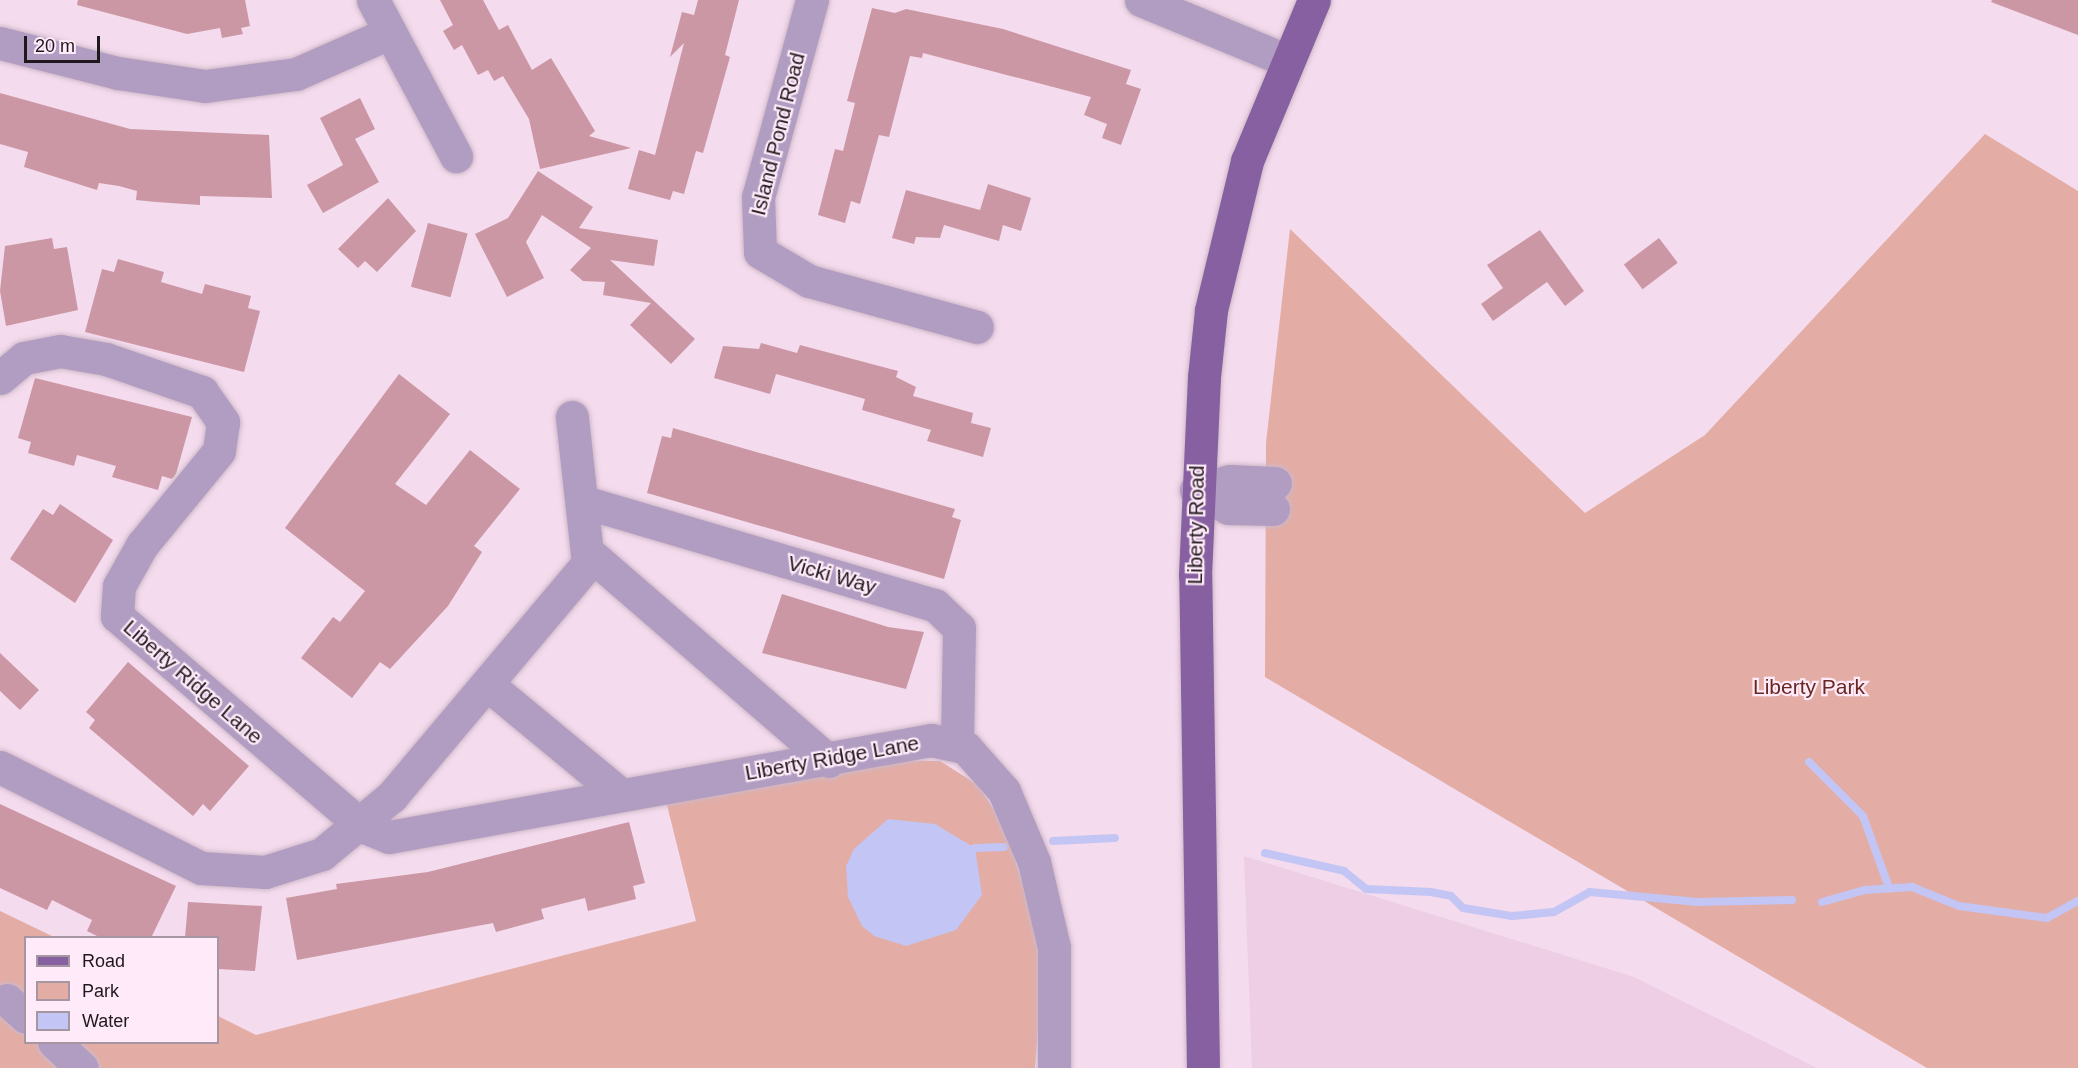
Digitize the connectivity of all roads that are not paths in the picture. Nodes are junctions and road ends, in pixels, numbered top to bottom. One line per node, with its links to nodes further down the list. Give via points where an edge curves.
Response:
1 (373, 0): 5 (street)
2 (812, 0): 9 (street, Island Pond Road, via 758,197 760,252 809,280)
3 (1141, 0): 7 (street)
4 (1314, 0): 7 (main road, Liberty Road)
5 (389, 33): 6 (street, via 296,74 205,86 118,73); 8 (street)
6 (0, 43)
7 (1288, 61): 12 (main road, Liberty Road, via 1247,161 1228,229 1211,310)
8 (456, 156)
9 (977, 327)
10 (0, 378): 21 (street, Liberty Ridge Lane, via 24,358 60,351 106,358 202,392 223,422 219,451 142,545 119,586 117,616)
11 (572, 417): 14 (street)
12 (1196, 490): 13 (street, via 1228,508); 25 (main road, Liberty Road)
13 (1274, 496)
14 (584, 502): 15 (street); 17 (street, Vicki Way, via 935,605 959,628)
15 (590, 554): 16 (street); 18 (street)
16 (487, 684): 20 (street); 21 (street)
17 (957, 745): 18 (street, Liberty Ridge Lane, via 931,740); 24 (street, via 965,747 1004,791 1034,862 1054,947)
18 (829, 761): 20 (street, Liberty Ridge Lane)
19 (0, 766): 21 (street, via 201,868 223,873 264,872 298,863)
20 (620, 794): 21 (street, Liberty Ridge Lane, via 388,837)
21 (362, 826)
22 (56, 1044): 23 (street)
23 (82, 1068)
24 (1054, 1068)
25 (1203, 1068)

